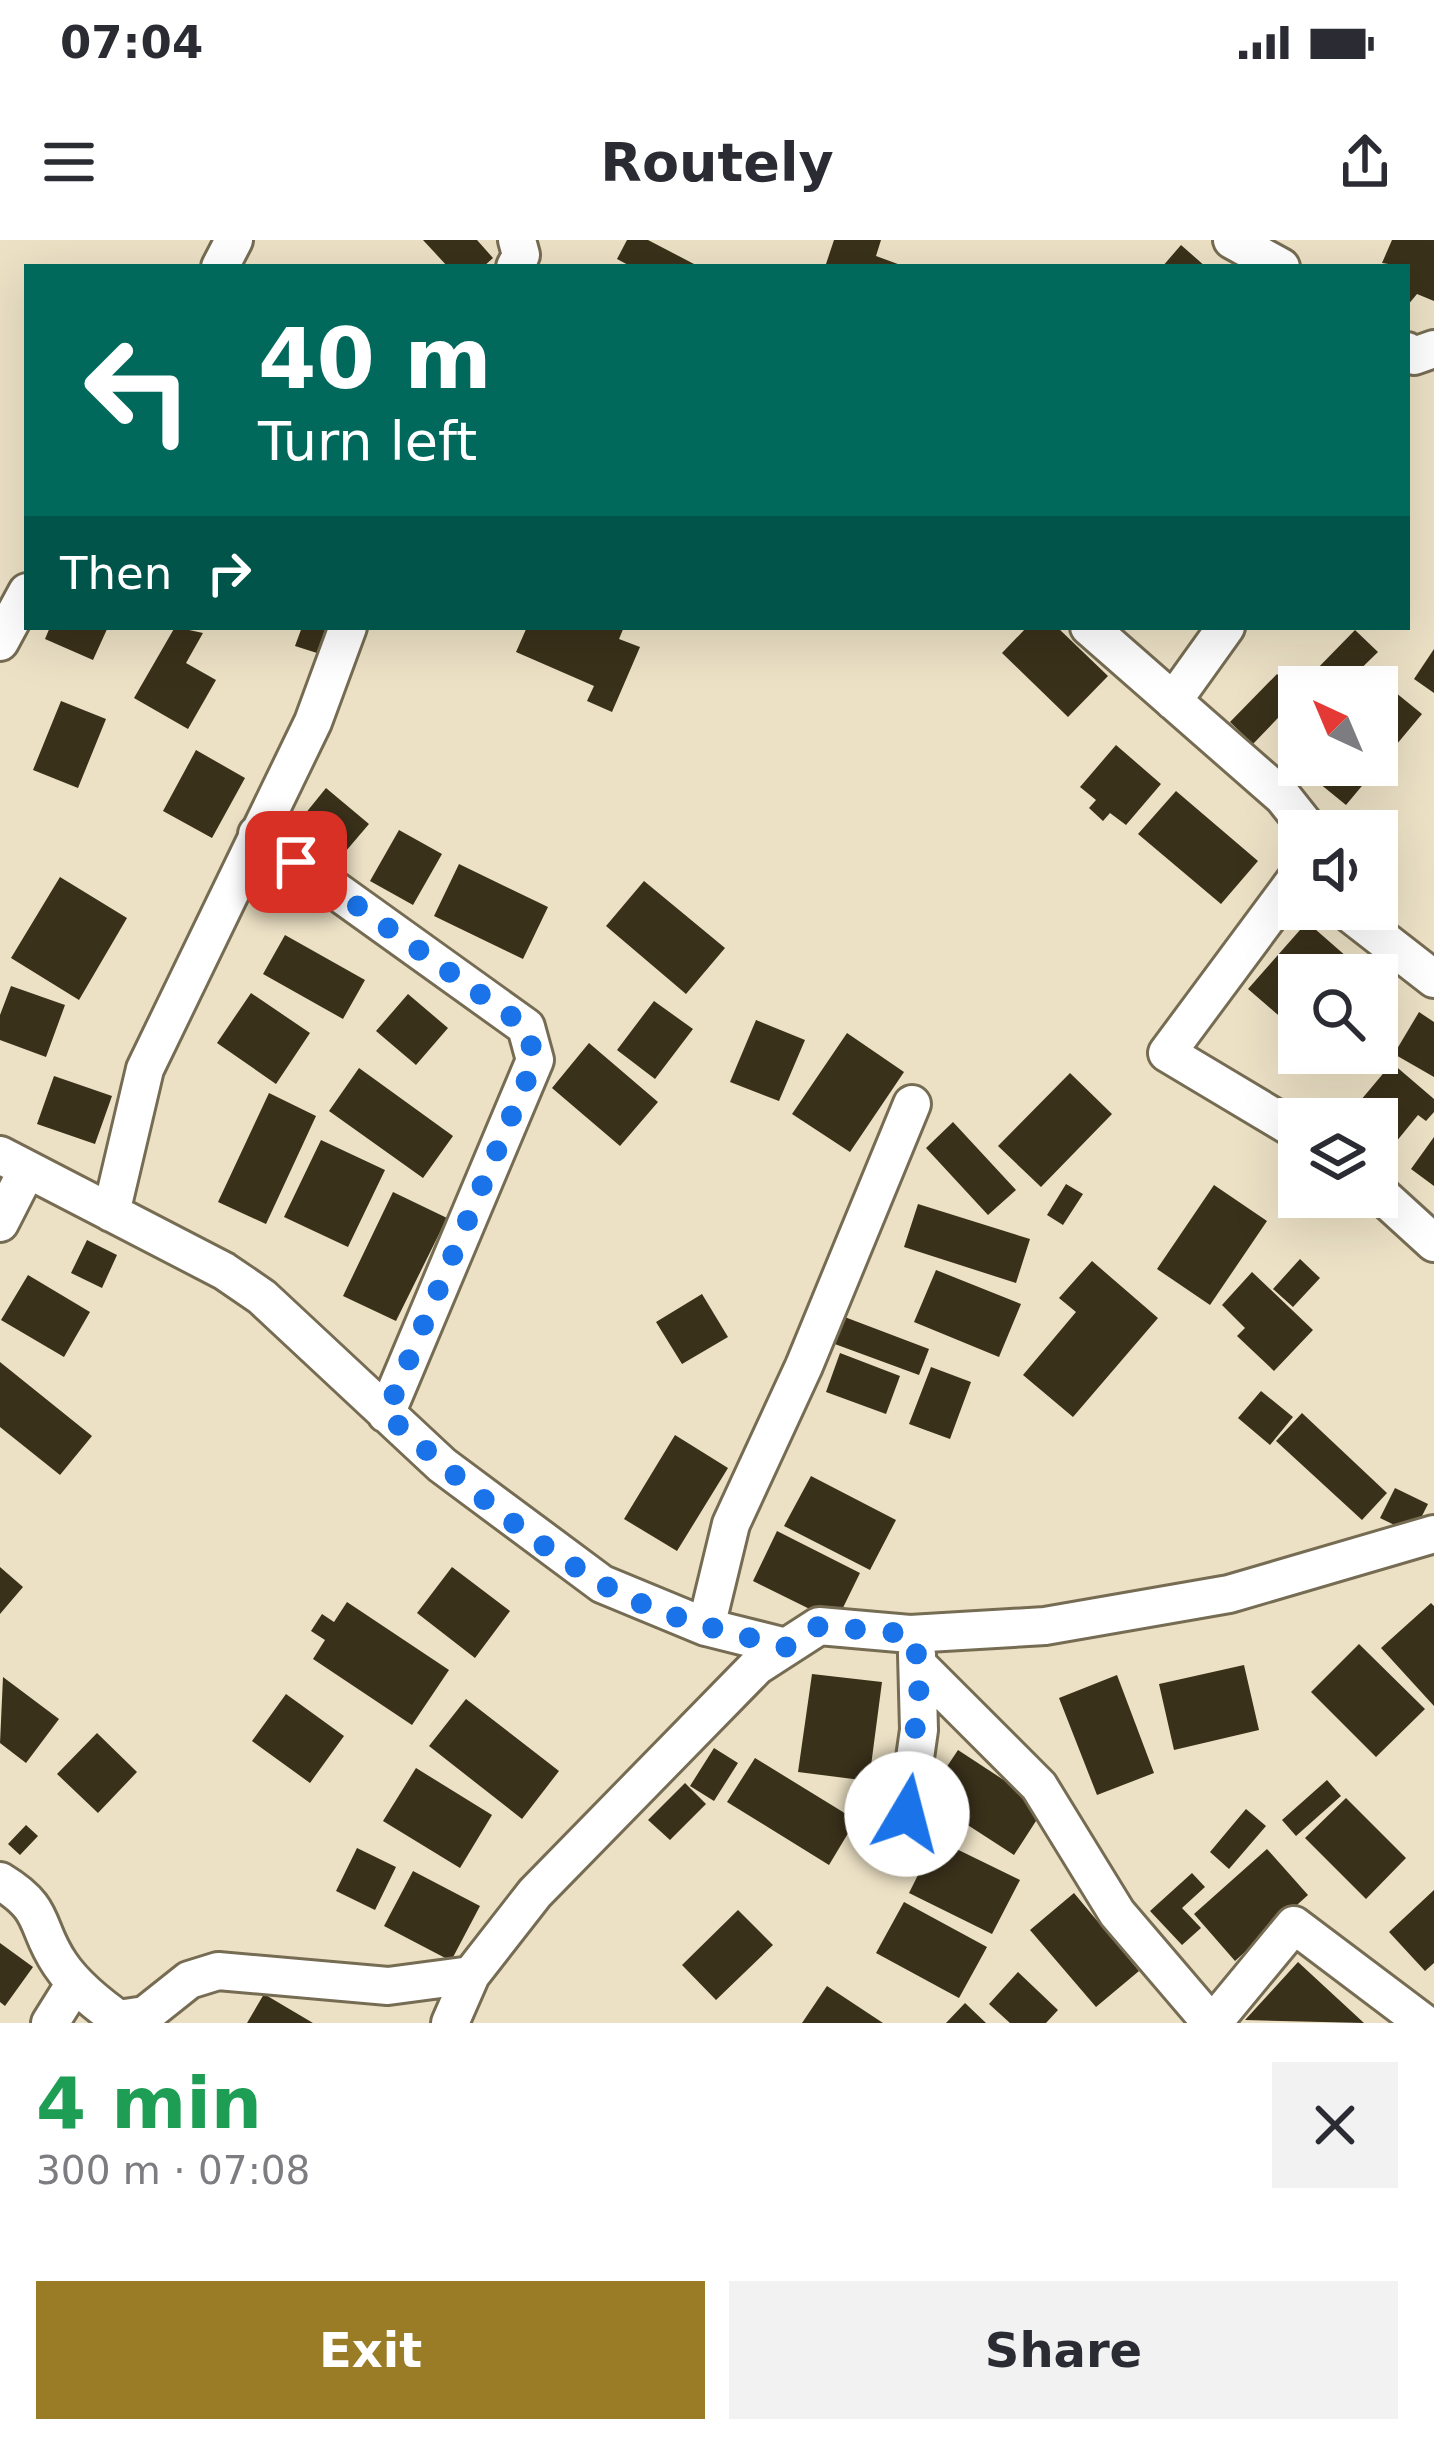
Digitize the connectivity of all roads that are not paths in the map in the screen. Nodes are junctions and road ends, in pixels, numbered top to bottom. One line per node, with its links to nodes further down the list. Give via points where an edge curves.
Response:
1 (1232, 240): 2 (street)
2 (1276, 264)
3 (24, 598): 7 (street)
4 (347, 630): 10 (street, via 313,722)
5 (1092, 630): 8 (street)
6 (1224, 630): 8 (street)
7 (0, 642)
8 (1173, 700): 9 (street)
9 (1293, 810)
10 (257, 834): 18 (street, via 146,1069); 21 (street, via 526,1027 535,1060)
11 (1278, 903): 15 (street, via 1167,1053)
12 (1371, 930): 13 (street)
13 (1434, 979)
14 (912, 1104): 23 (street, via 730,1524)
15 (1278, 1119)
16 (14, 1163): 18 (street); 19 (street)
17 (1398, 1210): 20 (street)
18 (111, 1213): 21 (street, via 262,1298)
19 (0, 1223)
20 (1434, 1243)
21 (386, 1414): 23 (street, via 602,1584)
22 (1427, 1546): 24 (street, via 1229,1594)
23 (715, 1629): 25 (street)
24 (916, 1651): 25 (street, via 819,1626); 26 (street); 33 (street, via 1040,1786 1117,1913)
25 (771, 1656): 28 (street, via 535,1893)
26 (907, 1814)
27 (0, 1881): 29 (street, via 40,1915)
28 (471, 1976): 30 (street, via 388,1986 218,1971); 32 (street)
29 (75, 1983): 30 (street); 31 (street)
30 (121, 2021)
31 (50, 2023)
32 (450, 2023)
33 (1212, 2023): 34 (street, via 1294,1924)
34 (1424, 2023)

